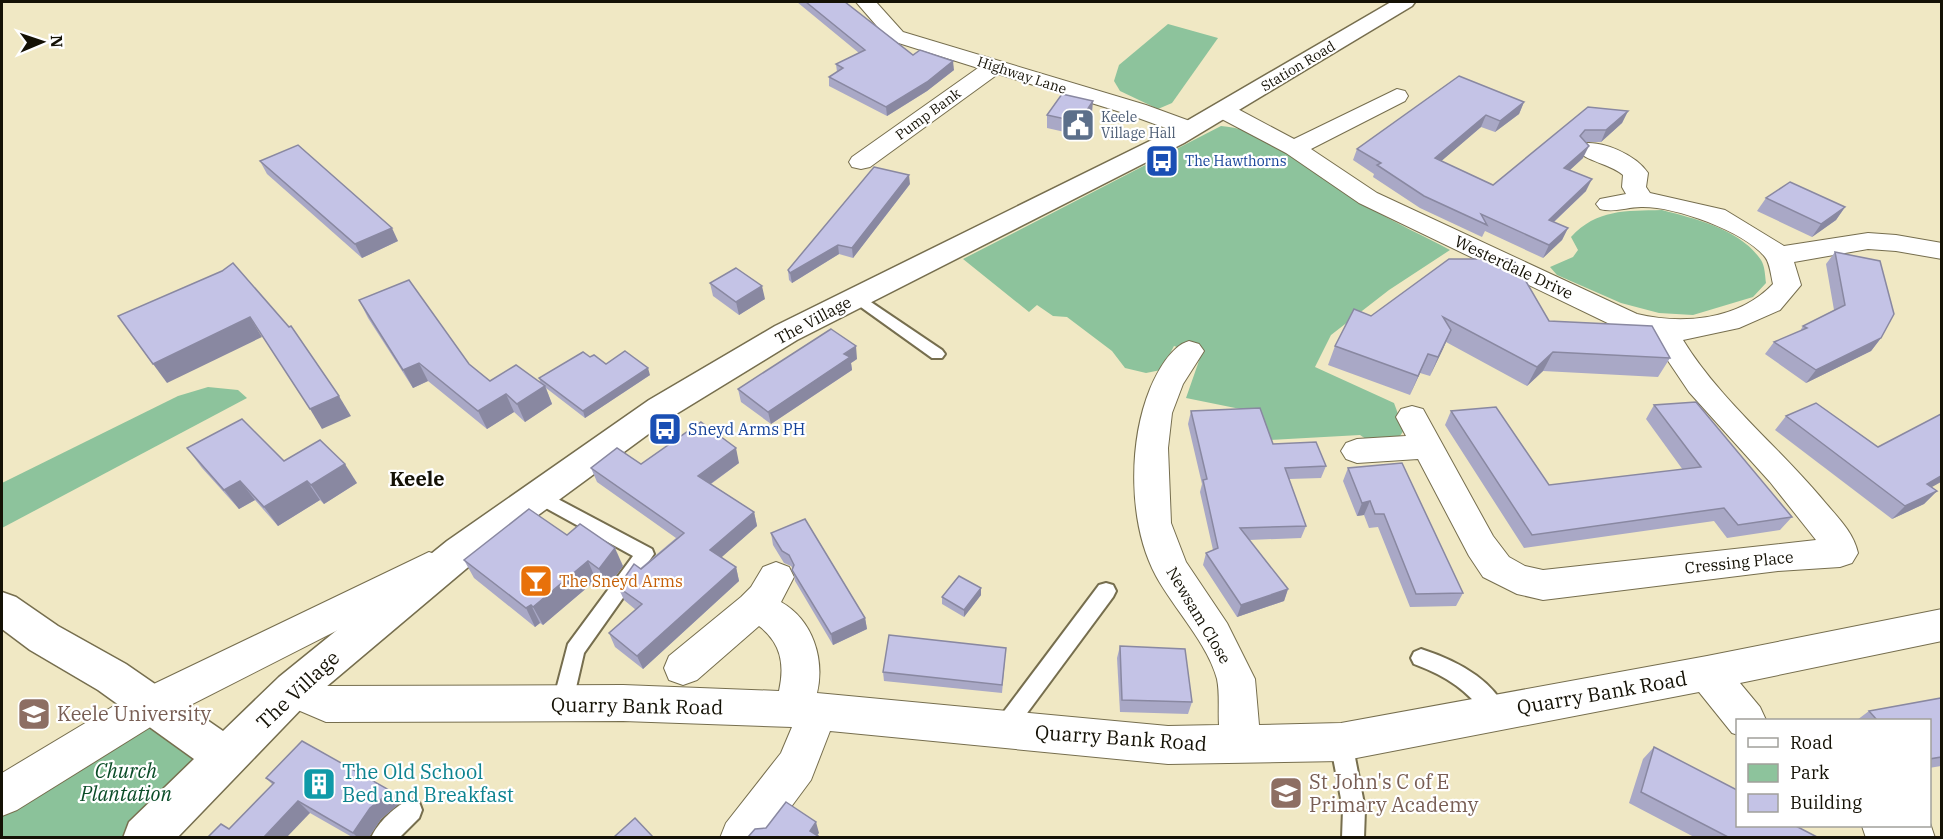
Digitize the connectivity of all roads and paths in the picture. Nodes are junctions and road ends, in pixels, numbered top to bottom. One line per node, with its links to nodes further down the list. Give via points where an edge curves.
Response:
1 (866, 2): 3 (street, Highway Lane, via 896,36)
2 (1405, 2): 5 (street, Station Road)
3 (995, 66): 6 (street, Highway Lane); 9 (street, Pump Bank)
4 (1397, 96): 7 (street)
5 (1224, 111): 6 (street, Station Road); 7 (street, Westerdale Drive)
6 (1190, 129): 14 (street, The Village)
7 (1294, 148): 15 (street, Westerdale Drive, via 1368,198 1628,321)
8 (1588, 149): 10 (street, via 1622,161 1636,173 1634,187)
9 (861, 162)
10 (1642, 199): 11 (street); 13 (street, via 1716,215)
11 (1610, 204)
12 (1941, 251): 13 (street, via 1881,241)
13 (1778, 254): 15 (street, Westerdale Drive, via 1787,285 1770,304 1693,330)
14 (856, 297): 17 (lane); 19 (street, The Village, via 786,333 661,408)
15 (1663, 330): 18 (street, Cressing Place, via 1690,374 1775,466 1838,542 1840,553 1543,585 1517,579 1496,567 1420,431)
16 (1189, 351): 37 (street, Newsam Close, via 1168,382 1155,413 1154,523 1170,568 1214,634 1236,679)
17 (937, 354)
18 (1357, 450)
19 (539, 496): 20 (street, The Village); 31 (lane, via 645,554 575,650)
20 (460, 552): 29 (street, The Village); 30 (street, The Village)
21 (776, 577): 24 (street)
22 (1106, 591): 35 (lane)
23 (2, 608): 30 (street)
24 (754, 608): 27 (street); 32 (street, via 767,611 799,645)
25 (1941, 625): 28 (street, Quarry Bank Road)
26 (1421, 658): 33 (lane, via 1470,680)
27 (683, 668)
28 (1707, 673): 33 (street, Quarry Bank Road); 34 (street)
29 (293, 690): 31 (street, Quarry Bank Road, via 326,704); 38 (street, The Village)
30 (152, 705): 38 (street); 39 (street, The Village)
31 (562, 705): 32 (street, Quarry Bank Road, via 623,703)
32 (806, 710): 35 (street, Quarry Bank Road); 44 (street, via 796,766)
33 (1497, 712): 36 (street, Quarry Bank Road)
34 (1745, 719)
35 (1003, 729): 37 (street, Quarry Bank Road, via 1168,745)
36 (1341, 742): 37 (street, Quarry Bank Road); 45 (lane, via 1354,809)
37 (1240, 745)
38 (227, 758): 42 (street, The Village)
39 (2, 796)
40 (411, 810): 43 (lane)
41 (1887, 827): 46 (street)
42 (145, 837)
43 (382, 837)
44 (741, 837)
45 (1353, 837)
46 (1914, 837)

